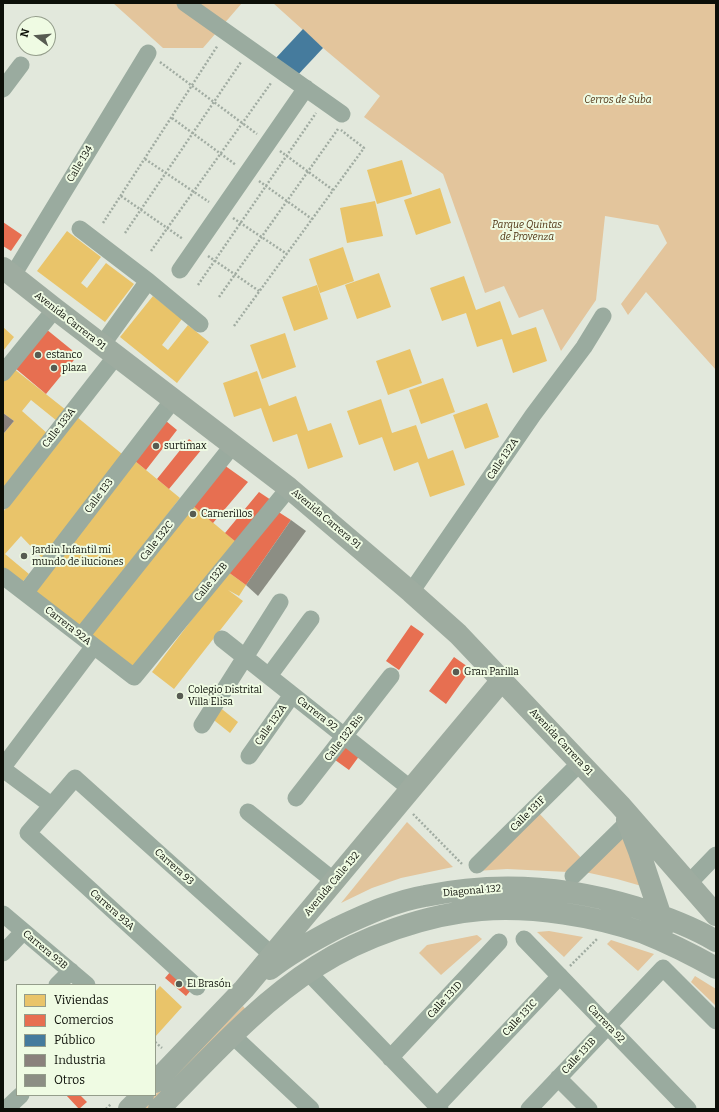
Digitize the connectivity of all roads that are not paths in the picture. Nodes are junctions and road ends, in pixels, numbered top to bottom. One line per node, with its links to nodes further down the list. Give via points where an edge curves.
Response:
1 (185, 3): 4 (street)
2 (148, 53): 9 (street, Calle 134)
3 (21, 66): 5 (street)
4 (306, 88): 6 (street); 8 (street)
5 (3, 89)
6 (340, 121)
7 (80, 229): 10 (street)
8 (180, 270)
9 (8, 271): 11 (main road, Avenida Carrera 91)
10 (148, 281): 13 (street); 14 (street, Calle 133A)
11 (55, 309): 14 (main road, Avenida Carrera 91); 15 (street)
12 (600, 322): 21 (street, Calle 132A, via 442,536)
13 (200, 324)
14 (109, 350): 16 (main road, Avenida Carrera 91); 19 (street, Calle 133A)
15 (3, 373)
16 (173, 400): 17 (main road, Avenida Carrera 91); 22 (street, Calle 133)
17 (233, 445): 18 (main road, Avenida Carrera 91); 26 (street, Calle 132C)
18 (289, 488): 21 (main road, Avenida Carrera 91); 30 (street, Calle 132B)
19 (3, 501)
20 (4, 578): 22 (street, Carrera 92A)
21 (411, 592): 31 (main road, Avenida Carrera 91, via 458,634)
22 (25, 593): 26 (street, Carrera 92A)
23 (280, 602): 27 (street)
24 (311, 619): 28 (street)
25 (222, 639): 27 (street, Carrera 92)
26 (87, 641): 30 (street, Carrera 92A); 37 (street, Calle 132C)
27 (245, 658): 28 (street, Carrera 92); 33 (street)
28 (269, 676): 32 (street, Carrera 92)
29 (391, 676): 34 (street, Calle 132 Bis)
30 (134, 677)
31 (502, 680): 36 (main road, Avenida Carrera 91); 38 (main road, Avenida Calle 132)
32 (292, 695): 34 (street, Carrera 92); 35 (street, Calle 132A)
33 (202, 725)
34 (345, 737): 38 (street, Carrera 92); 39 (street, Calle 132 Bis)
35 (249, 756)
36 (580, 763): 42 (main road, Avenida Carrera 91); 44 (street, Calle 131F)
37 (3, 768): 40 (street)
38 (411, 789): 46 (main road, Avenida Calle 132)
39 (296, 798)
40 (51, 806): 57 (street, Carrera 93, via 75,778); 64 (street, Carrera 93A, via 28,833)
41 (248, 812): 46 (street)
42 (624, 813): 45 (street); 47 (main road, Avenida Carrera 91); 50 (main road, Avenida Carrera 91)
43 (716, 855): 47 (street)
44 (471, 866)
45 (573, 876)
46 (334, 881): 57 (main road, Avenida Calle 132)
47 (689, 883): 49 (main road, Avenida Carrera 91)
48 (3, 914): 51 (street, Carrera 93B)
49 (716, 914)
50 (660, 915): 53 (main road, Diagonal 132); 55 (main road, Avenida Carrera 91); 65 (main road, Diagonal 132, via 606,899 554,889 491,888 424,896 353,920 324,934 277,963)
51 (23, 932): 56 (street); 59 (street, Carrera 93B)
52 (524, 939): 61 (street, Carrera 92)
53 (716, 941)
54 (499, 942): 69 (street, Calle 131D)
55 (670, 944): 58 (main road); 60 (main road, Diagonal 132, via 630,929 581,917 525,910 481,910 432,918 374,936 342,951)
56 (3, 953)
57 (272, 955): 65 (main road, Avenida Calle 132)
58 (716, 968)
59 (71, 971): 62 (street); 63 (street, Carrera 93B)
60 (308, 972): 68 (main road, Diagonal 132); 69 (street)
61 (560, 976): 67 (street, Carrera 92); 74 (street, Calle 131C)
62 (58, 984)
63 (86, 984)
64 (197, 987)
65 (244, 989): 71 (main road, Avenida Calle 132)
66 (716, 1021): 67 (street, Calle 131B, via 663,968)
67 (608, 1026): 70 (street, Calle 131B); 81 (street, Carrera 92)
68 (232, 1035): 77 (main road); 78 (street)
69 (390, 1058): 74 (street)
70 (558, 1078): 79 (street, Calle 131B); 80 (street)
71 (156, 1081)
72 (20, 1096): 75 (street)
73 (142, 1096): 76 (main road)
74 (438, 1108)
75 (6, 1109)
76 (130, 1109)
77 (160, 1109)
78 (311, 1109)
79 (529, 1109)
80 (589, 1109)
81 (688, 1109)

